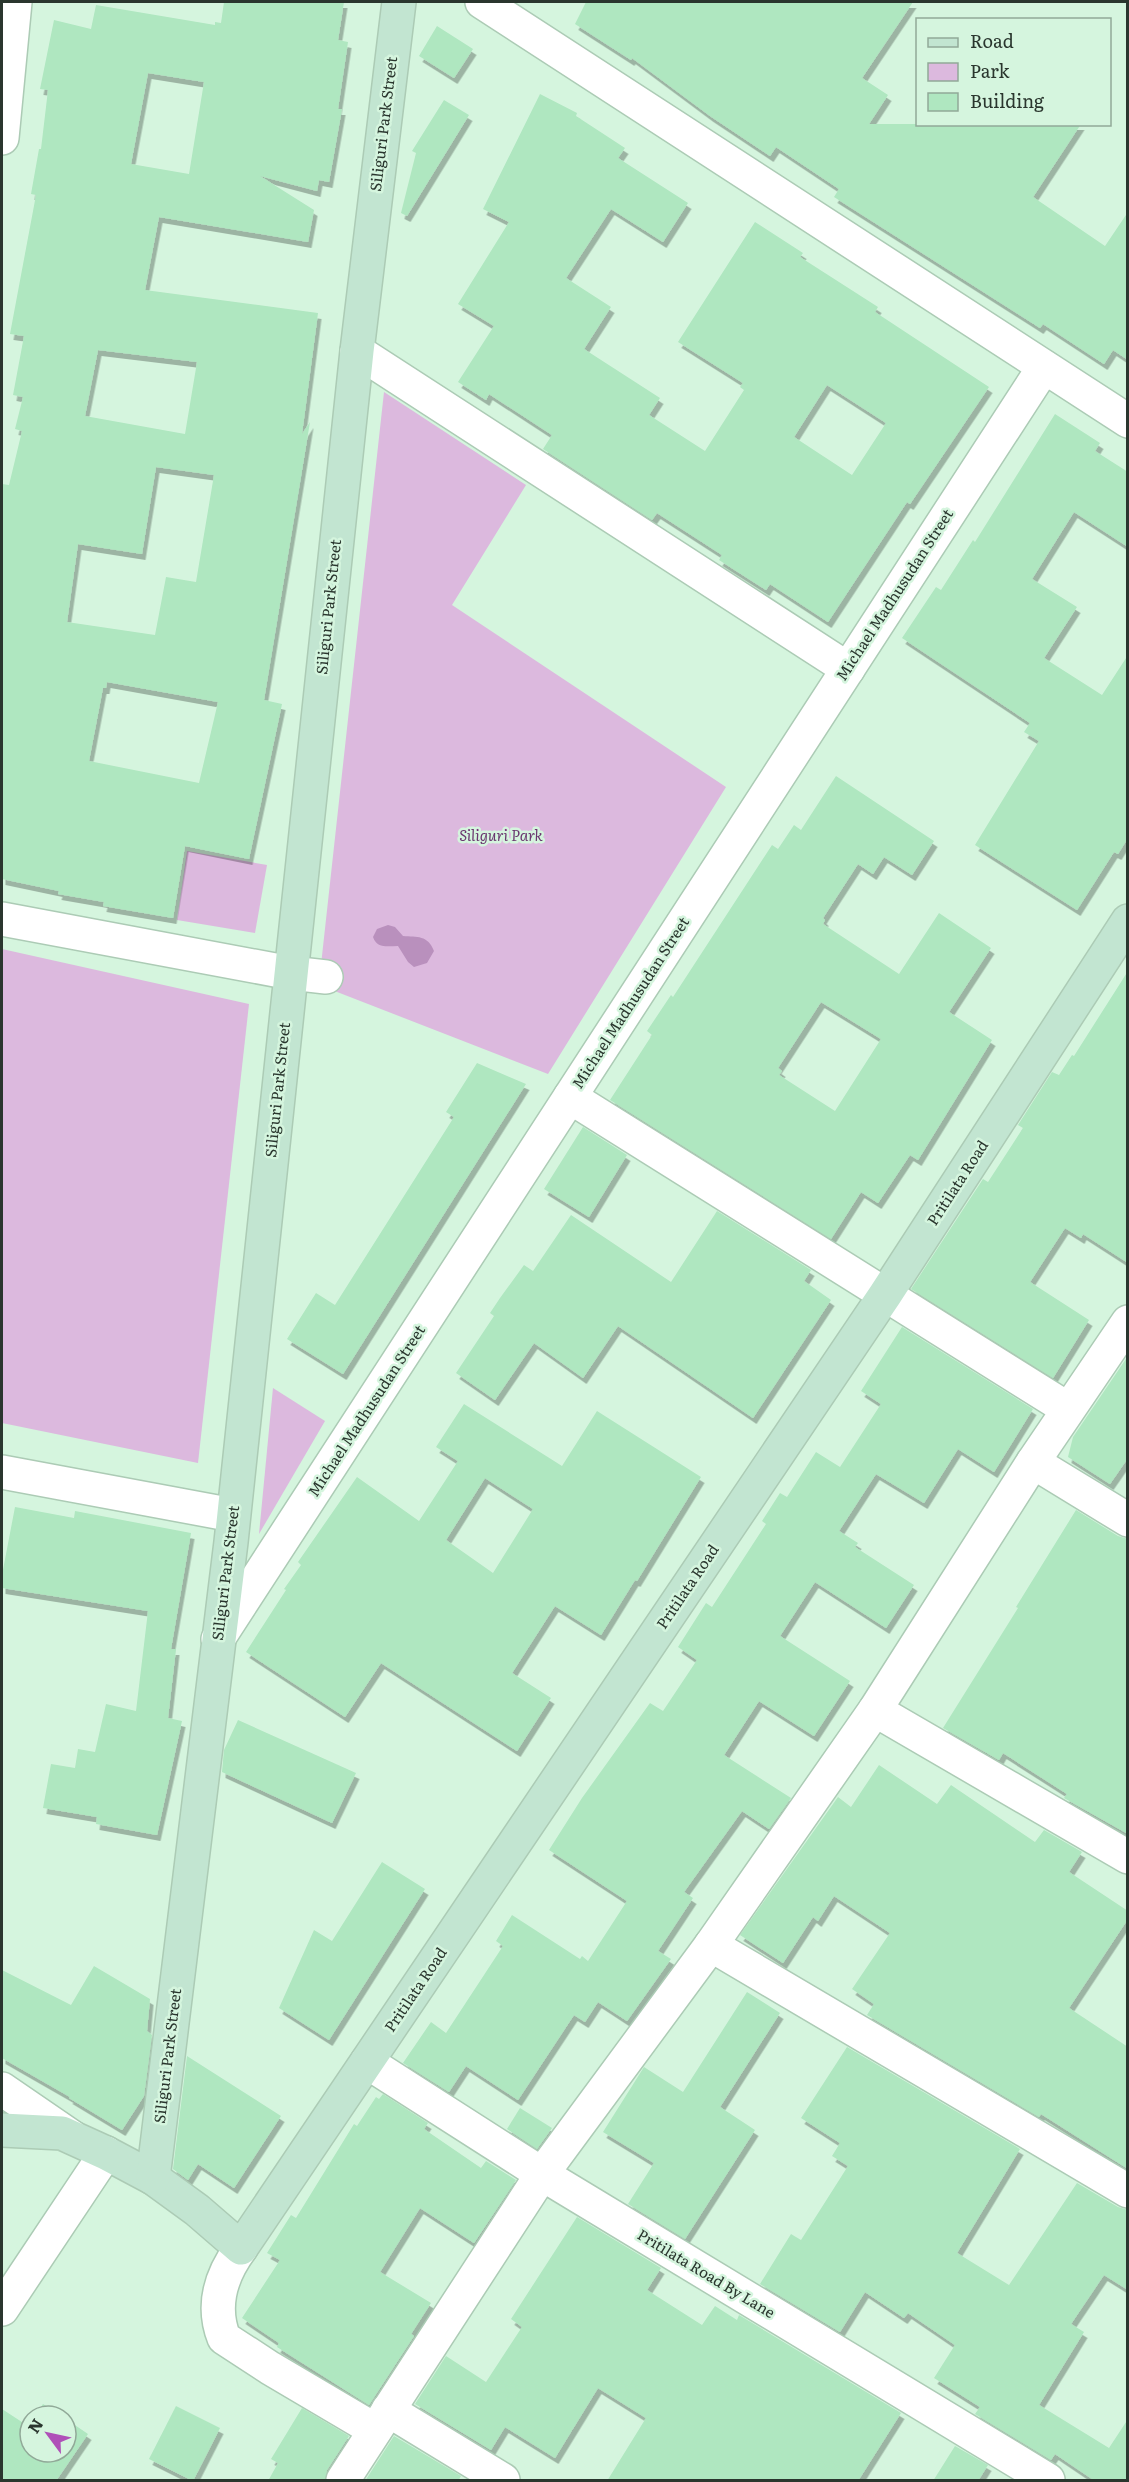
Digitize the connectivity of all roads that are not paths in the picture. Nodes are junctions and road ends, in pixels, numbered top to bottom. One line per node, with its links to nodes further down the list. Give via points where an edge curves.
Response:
1 (15, 2): 4 (street)
2 (399, 2): 5 (street, Siliguri Park Street)
3 (482, 2): 6 (street)
4 (2, 138)
5 (357, 351): 8 (street); 11 (street, Siliguri Park Street)
6 (1044, 367): 7 (street); 8 (street, Michael Madhusudan Street)
7 (1128, 421)
8 (848, 669): 13 (street, Michael Madhusudan Street)
9 (2, 919): 11 (street)
10 (1128, 921): 14 (street, Pritilata Road)
11 (291, 974): 12 (street); 19 (street, Siliguri Park Street)
12 (326, 977)
13 (570, 1097): 14 (street); 21 (street, Michael Madhusudan Street)
14 (885, 1295): 16 (street); 25 (street, Pritilata Road)
15 (1128, 1322): 16 (street)
16 (1068, 1409): 17 (street)
17 (1033, 1462): 20 (street); 22 (street)
18 (2, 1472): 19 (street)
19 (233, 1515): 21 (street, Siliguri Park Street)
20 (1128, 1520)
21 (218, 1640): 31 (street, Siliguri Park Street)
22 (875, 1710): 23 (street); 24 (street)
23 (1128, 1857)
24 (711, 1945): 30 (street); 32 (street)
25 (367, 2062): 30 (street, Pritilata Road By Lane); 33 (street, Pritilata Road)
26 (2, 2089): 28 (street)
27 (2, 2130): 28 (street)
28 (72, 2137): 29 (street)
29 (106, 2153): 31 (street); 34 (street)
30 (542, 2174): 35 (street); 38 (street, Pritilata Road By Lane)
31 (153, 2178): 33 (street)
32 (1128, 2191)
33 (241, 2248): 35 (street, via 223,2278 219,2294 217,2311 224,2338 270,2368)
34 (2, 2309)
35 (382, 2420): 36 (street); 37 (street)
36 (343, 2481)
37 (503, 2481)
38 (1048, 2481)

